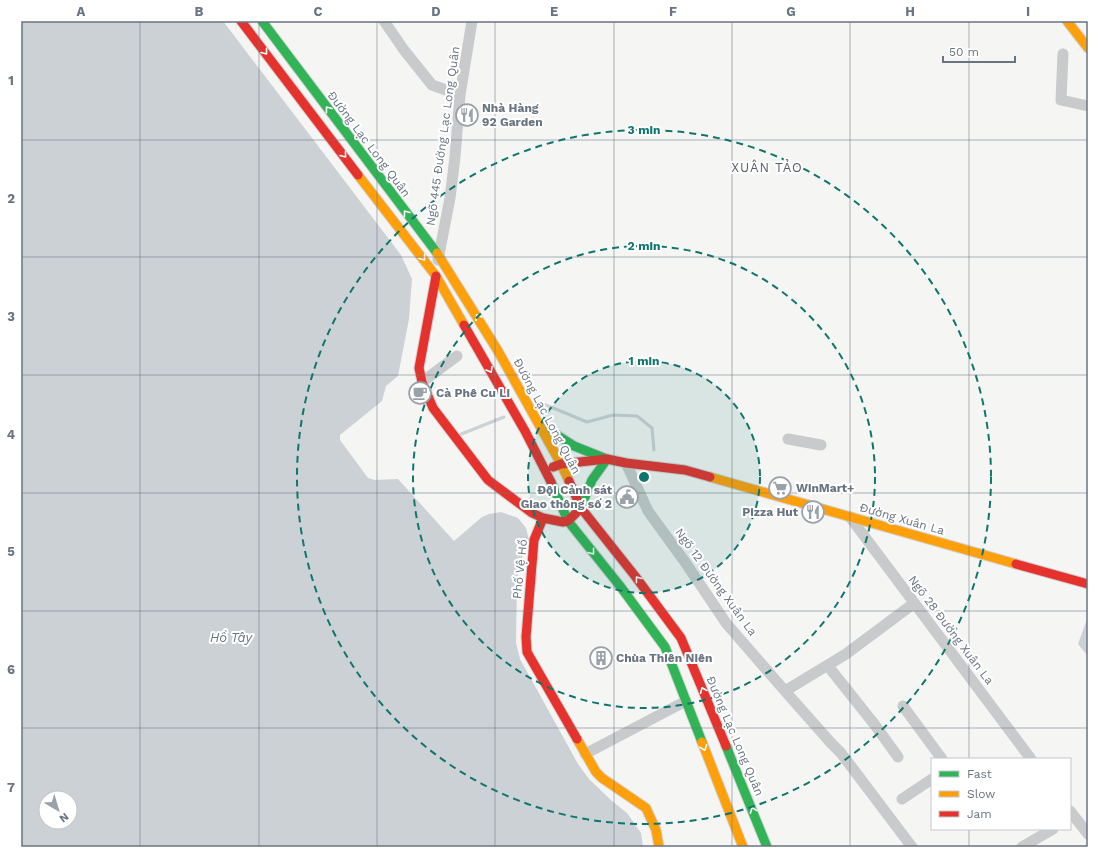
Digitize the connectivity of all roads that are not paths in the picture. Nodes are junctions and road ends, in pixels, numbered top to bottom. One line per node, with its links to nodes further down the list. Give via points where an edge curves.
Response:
1 (241, 21): 11 (main road, one-way to 11)
2 (262, 21): 10 (main road, Đường Lạc Long Quân, one-way to 2)
3 (384, 21): 8 (street, via 432,85)
4 (472, 21): 8 (street, Ngõ 445 Đường Lạc Long Quân)
5 (1067, 21): 6 (main road)
6 (1088, 48)
7 (1063, 54): 9 (street, via 1061,100)
8 (460, 96): 10 (street, Ngõ 445 Đường Lạc Long Quân, via 456,157)
9 (1088, 106)
10 (438, 255): 11 (street, Ngõ 445 Đường Lạc Long Quân); 14 (main road, Đường Lạc Long Quân, one-way to 10, via 498,351)
11 (436, 276): 13 (main road, via 419,368); 20 (main road, one-way to 20)
12 (457, 356): 13 (street)
13 (422, 382): 23 (main road, via 433,408 488,480 532,513)
14 (539, 424): 17 (main road, via 574,446); 19 (main road, Đường Lạc Long Quân)
15 (788, 439): 16 (street)
16 (821, 445)
17 (607, 459): 18 (main road, Đường Xuân La); 19 (main road, Đường Xuân La); 21 (main road, via 592,480)
18 (626, 463): 22 (main road, Đường Xuân La, via 685,470); 28 (street, Ngõ 12 Đường Xuân La, via 648,511 726,623)
19 (561, 464): 20 (main road, Đường Xuân La); 21 (main road, Đường Lạc Long Quân)
20 (546, 470): 24 (main road)
21 (581, 508): 24 (main road); 42 (main road, Đường Lạc Long Quân, one-way to 21, via 681,638)
22 (850, 517): 25 (main road, Đường Xuân La); 26 (street, Ngõ 28 Đường Xuân La)
23 (543, 518): 24 (main road); 31 (main road, Phố Vệ Hồ, via 534,540 527,652)
24 (568, 521): 29 (main road, one-way to 29, via 665,647)
25 (1088, 584)
26 (913, 604): 27 (street); 34 (street, Ngõ 28 Đường Xuân La)
27 (828, 666): 28 (street); 32 (street)
28 (785, 692): 43 (street, Ngõ 12 Đường Xuân La, via 841,752)
29 (686, 701): 31 (street); 41 (main road, one-way to 41)
30 (903, 706): 33 (street)
31 (585, 754): 40 (main road, Phố Vệ Hồ, via 602,778 646,808 656,830)
32 (898, 757)
33 (941, 758)
34 (1030, 758)
35 (931, 780): 36 (street)
36 (902, 800)
37 (1076, 818): 39 (street)
38 (1051, 830): 44 (street)
39 (1088, 834)
40 (659, 847)
41 (743, 847)
42 (767, 847)
43 (912, 847)
44 (1022, 847)

